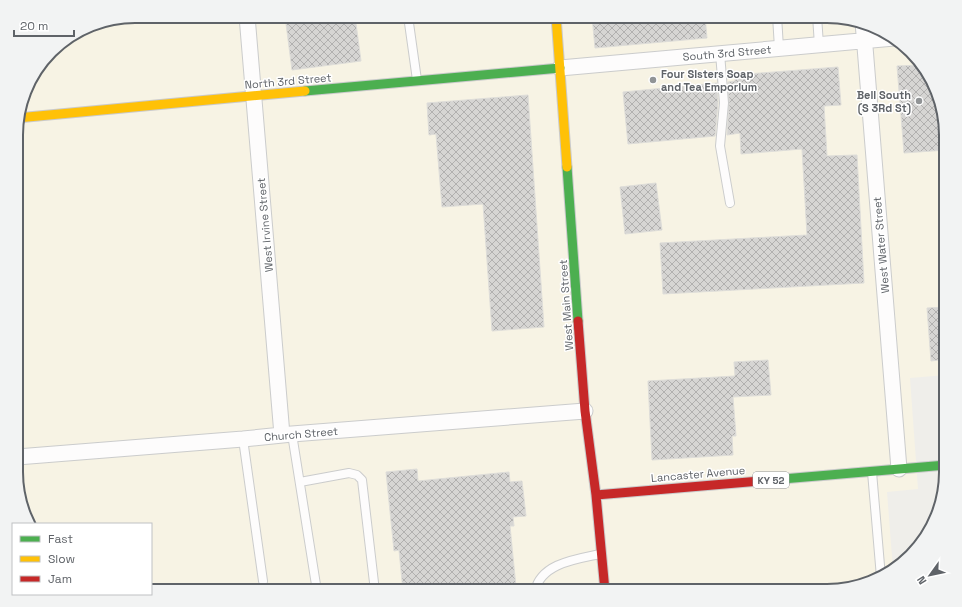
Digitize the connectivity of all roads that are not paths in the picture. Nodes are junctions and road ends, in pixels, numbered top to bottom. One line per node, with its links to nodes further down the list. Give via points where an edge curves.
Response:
1 (248, 23): 14 (street, West Irvine Street)
2 (409, 23): 13 (lane)
3 (557, 23): 12 (main road, West Main Street)
4 (777, 23): 10 (lane)
5 (817, 23): 9 (lane)
6 (863, 29): 8 (street, West Water Street)
7 (883, 39): 8 (street, South 3rd Street)
8 (864, 40): 9 (street, South 3rd Street); 22 (street, West Water Street)
9 (819, 45): 10 (street, South 3rd Street)
10 (779, 48): 11 (street, South 3rd Street)
11 (720, 53): 12 (street, South 3rd Street); 16 (lane, via 724,103 720,146)
12 (560, 68): 13 (main road, North 3rd Street); 17 (main road, West Main Street)
13 (417, 81): 14 (main road, North 3rd Street)
14 (254, 96): 15 (main road, North 3rd Street); 18 (street, West Irvine Street)
15 (24, 117)
16 (730, 202)
17 (585, 411): 18 (street, Church Street); 25 (main road, West Main Street)
18 (287, 434): 19 (street, Church Street); 24 (lane)
19 (243, 439): 20 (street, Church Street); 28 (lane)
20 (23, 457)
21 (939, 466): 22 (main road, Lancaster Avenue / KY 52)
22 (899, 469): 23 (main road, Lancaster Avenue / KY 52)
23 (872, 471): 25 (main road, Lancaster Avenue / KY 52); 27 (lane)
24 (300, 482): 29 (lane); 30 (lane, via 349,473 357,475 362,480)
25 (596, 495): 26 (main road, West Main Street)
26 (602, 554): 31 (lane, via 561,563); 32 (main road, West Main Street)
27 (880, 570)
28 (263, 581)
29 (316, 584)
30 (374, 584)
31 (536, 584)
32 (604, 584)

